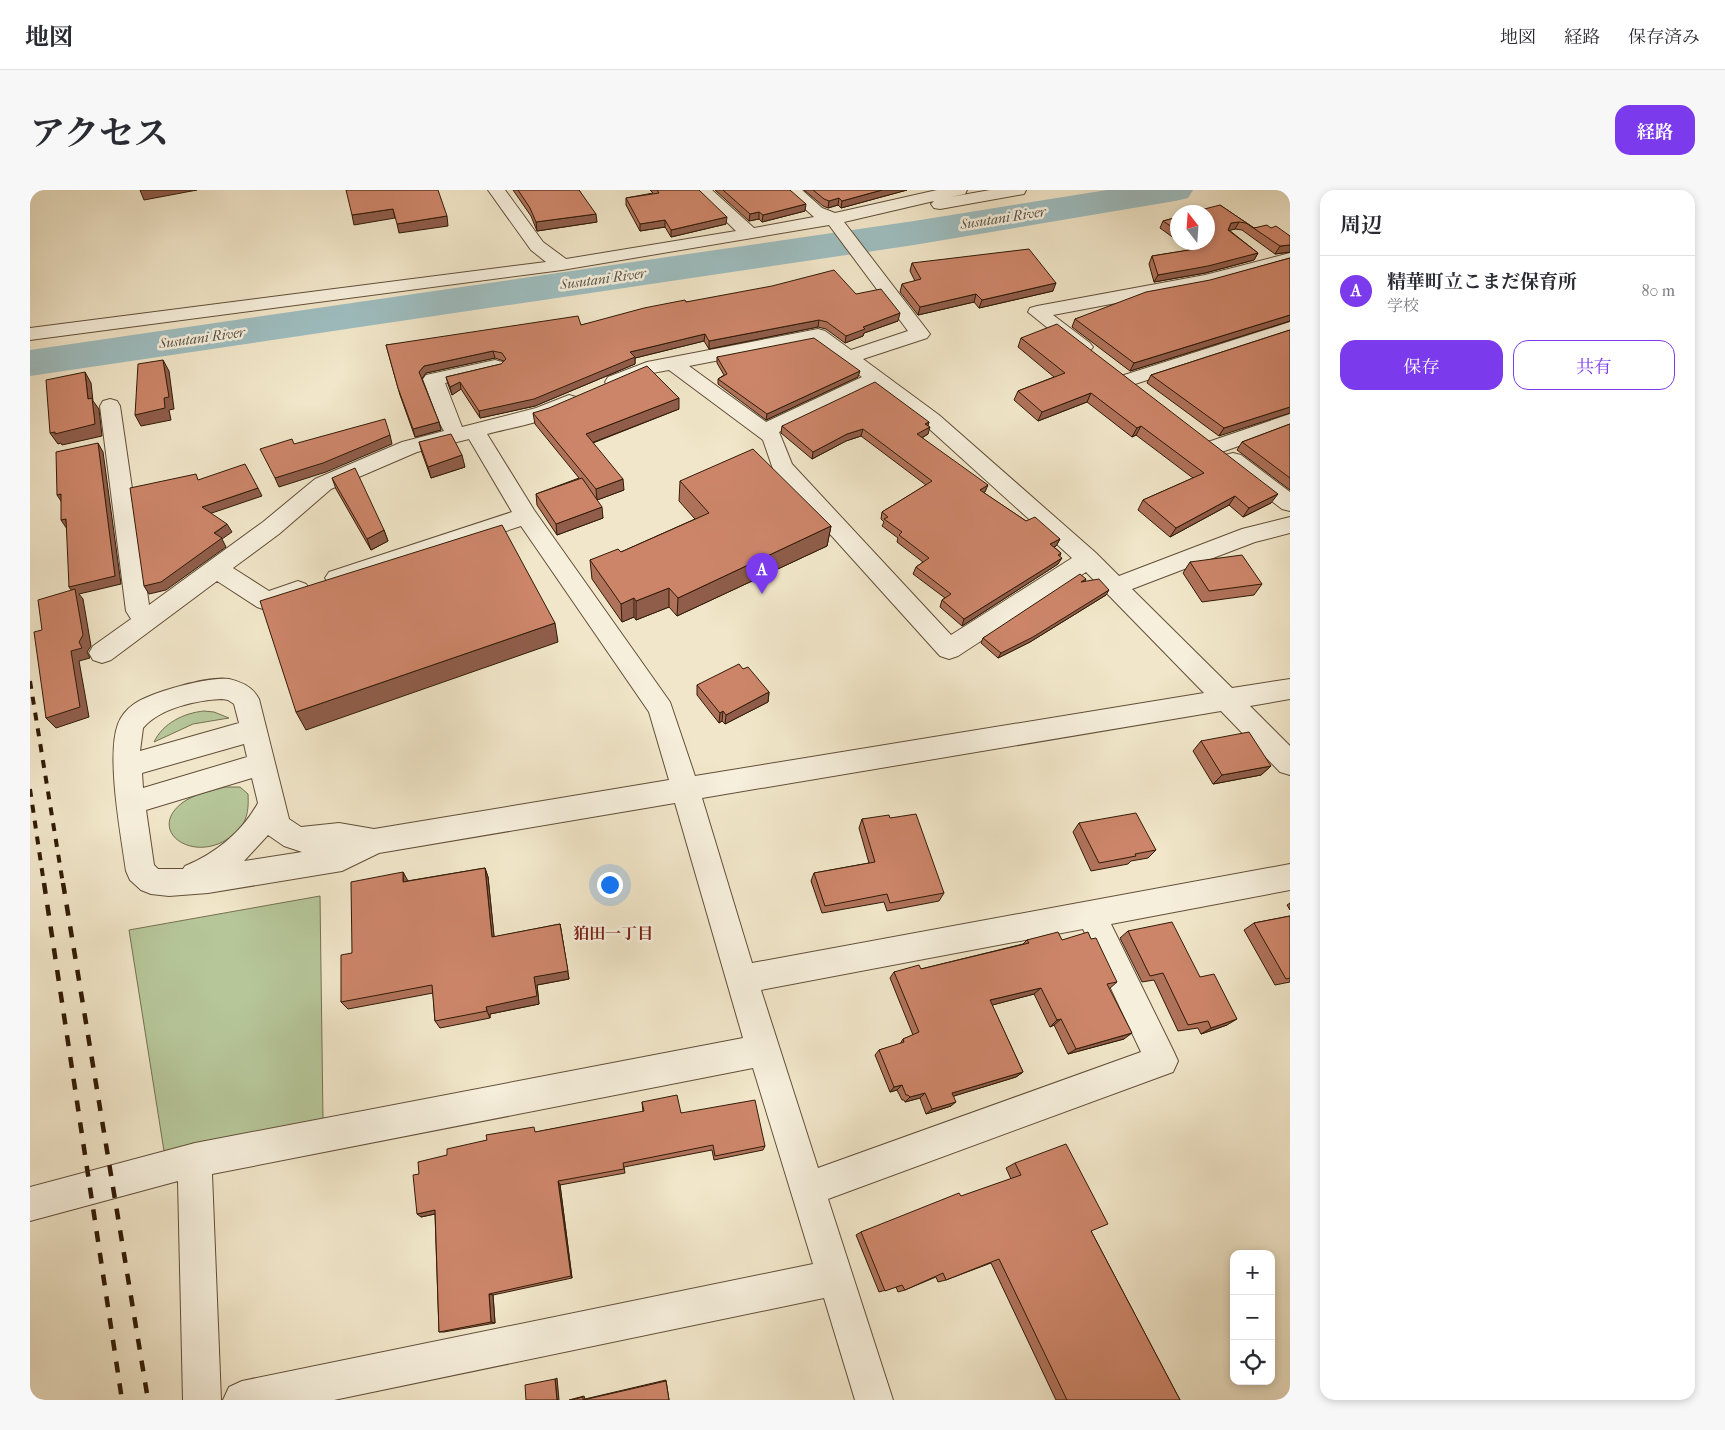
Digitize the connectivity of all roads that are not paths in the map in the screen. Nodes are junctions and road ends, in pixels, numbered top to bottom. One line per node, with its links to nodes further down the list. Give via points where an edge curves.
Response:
1 (496, 190): 10 (street, via 537,246)
2 (702, 190): 8 (street)
3 (792, 190): 7 (street, via 816,212)
4 (959, 190): 6 (street, via 907,200)
5 (1018, 190): 6 (street, via 913,208)
6 (889, 208): 7 (street)
7 (836, 222): 8 (street); 13 (street, via 920,334)
8 (749, 233): 10 (street)
9 (1290, 258): 11 (street, via 1264,257 1241,272 1037,312 1120,375)
10 (562, 265): 12 (street)
11 (1290, 328)
12 (30, 334)
13 (848, 357): 14 (street, via 818,335); 16 (street)
14 (672, 363): 19 (street); 20 (street, via 647,368 543,413)
15 (495, 366): 20 (street, via 433,378 448,422)
16 (876, 378): 19 (street); 24 (street, via 932,420)
17 (110, 406): 27 (street, via 106,443 138,611)
18 (1290, 421): 21 (street, via 1208,440)
19 (764, 431): 24 (street, via 772,437 782,467 949,649)
20 (466, 433): 22 (street); 25 (street, via 410,447 323,484 271,528)
21 (1290, 503)
22 (526, 516): 25 (street, via 266,601); 35 (street, via 661,709)
23 (1290, 525): 26 (street, via 1250,535)
24 (1088, 559): 26 (street)
25 (215, 568): 27 (street)
26 (1116, 586): 30 (street)
27 (147, 619): 28 (street)
28 (102, 653)
29 (1290, 689): 30 (street)
30 (1227, 700): 33 (street); 35 (street)
31 (254, 730): 32 (street); 34 (street); 34 (street, via 246,699 233,690 213,689 168,701 145,710 131,724 127,737)
32 (262, 764): 36 (street); 37 (street)
33 (1290, 764)
34 (128, 766): 36 (street)
35 (684, 789): 38 (street); 42 (street)
36 (132, 803): 40 (street, via 140,871 151,881)
37 (271, 804): 38 (street, via 277,826 291,838 307,840 340,835); 40 (street, via 251,836 227,858 199,874)
38 (374, 841): 40 (street, via 342,858 208,880)
39 (1290, 877): 41 (street)
40 (169, 883)
41 (1091, 914): 42 (street); 45 (street, via 1162,1062)
42 (743, 979): 43 (street)
43 (763, 1050): 44 (street); 45 (street)
44 (195, 1160): 46 (street); 48 (street)
45 (808, 1189): 47 (street)
46 (30, 1204)
47 (834, 1278): 49 (street); 50 (street)
48 (202, 1400)
49 (242, 1400)
50 (874, 1400)

